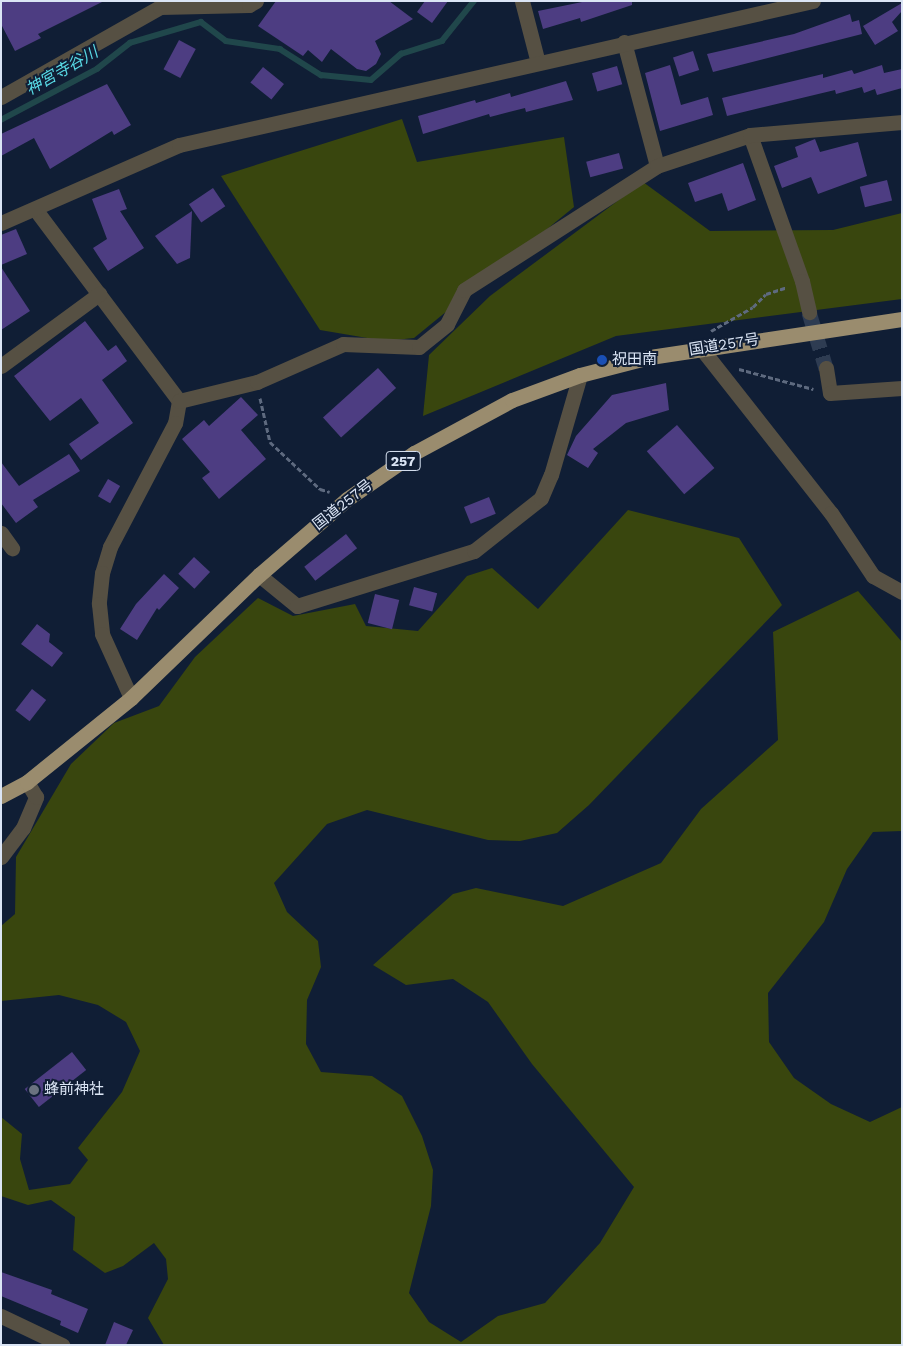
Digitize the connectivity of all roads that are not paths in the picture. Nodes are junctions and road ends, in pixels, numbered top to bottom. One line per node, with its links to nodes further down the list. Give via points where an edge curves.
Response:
1 (256, 1): 6 (street, via 249,5 160,7)
2 (522, 1): 5 (street)
3 (813, 1): 4 (street)
4 (624, 42): 5 (street); 9 (street)
5 (538, 63): 10 (street, via 179,145)
6 (1, 98)
7 (902, 122): 8 (street)
8 (750, 135): 9 (street); 13 (street, via 802,282)
9 (657, 166): 20 (street, via 464,290 447,324 419,347 343,344 257,382)
10 (35, 209): 11 (street); 12 (street)
11 (1, 223)
12 (99, 294): 16 (street); 20 (street)
13 (809, 312)
14 (902, 319): 15 (highway, 国道257号 / 257)
15 (702, 342): 18 (highway, 国道257号 / 257); 24 (street, via 711,361 830,513 873,576)
16 (1, 366)
17 (826, 368): 19 (street, via 830,393)
18 (580, 375): 23 (highway, 国道257号 / 257, via 512,400 414,453 347,499); 23 (street, via 551,476 540,498 474,551 297,606)
19 (902, 388)
20 (179, 401): 25 (street, via 176,423 110,546 102,573 99,604 102,634)
21 (1, 533): 22 (street)
22 (12, 548)
23 (259, 575): 25 (highway, 国道257号 / 257)
24 (902, 592)
25 (131, 698): 26 (highway, 国道257号 / 257)
26 (27, 782): 27 (highway, 国道257号 / 257); 28 (street, via 36,797 23,828)
27 (1, 796)
28 (1, 857)
29 (1, 1316): 30 (street)
30 (62, 1345)

